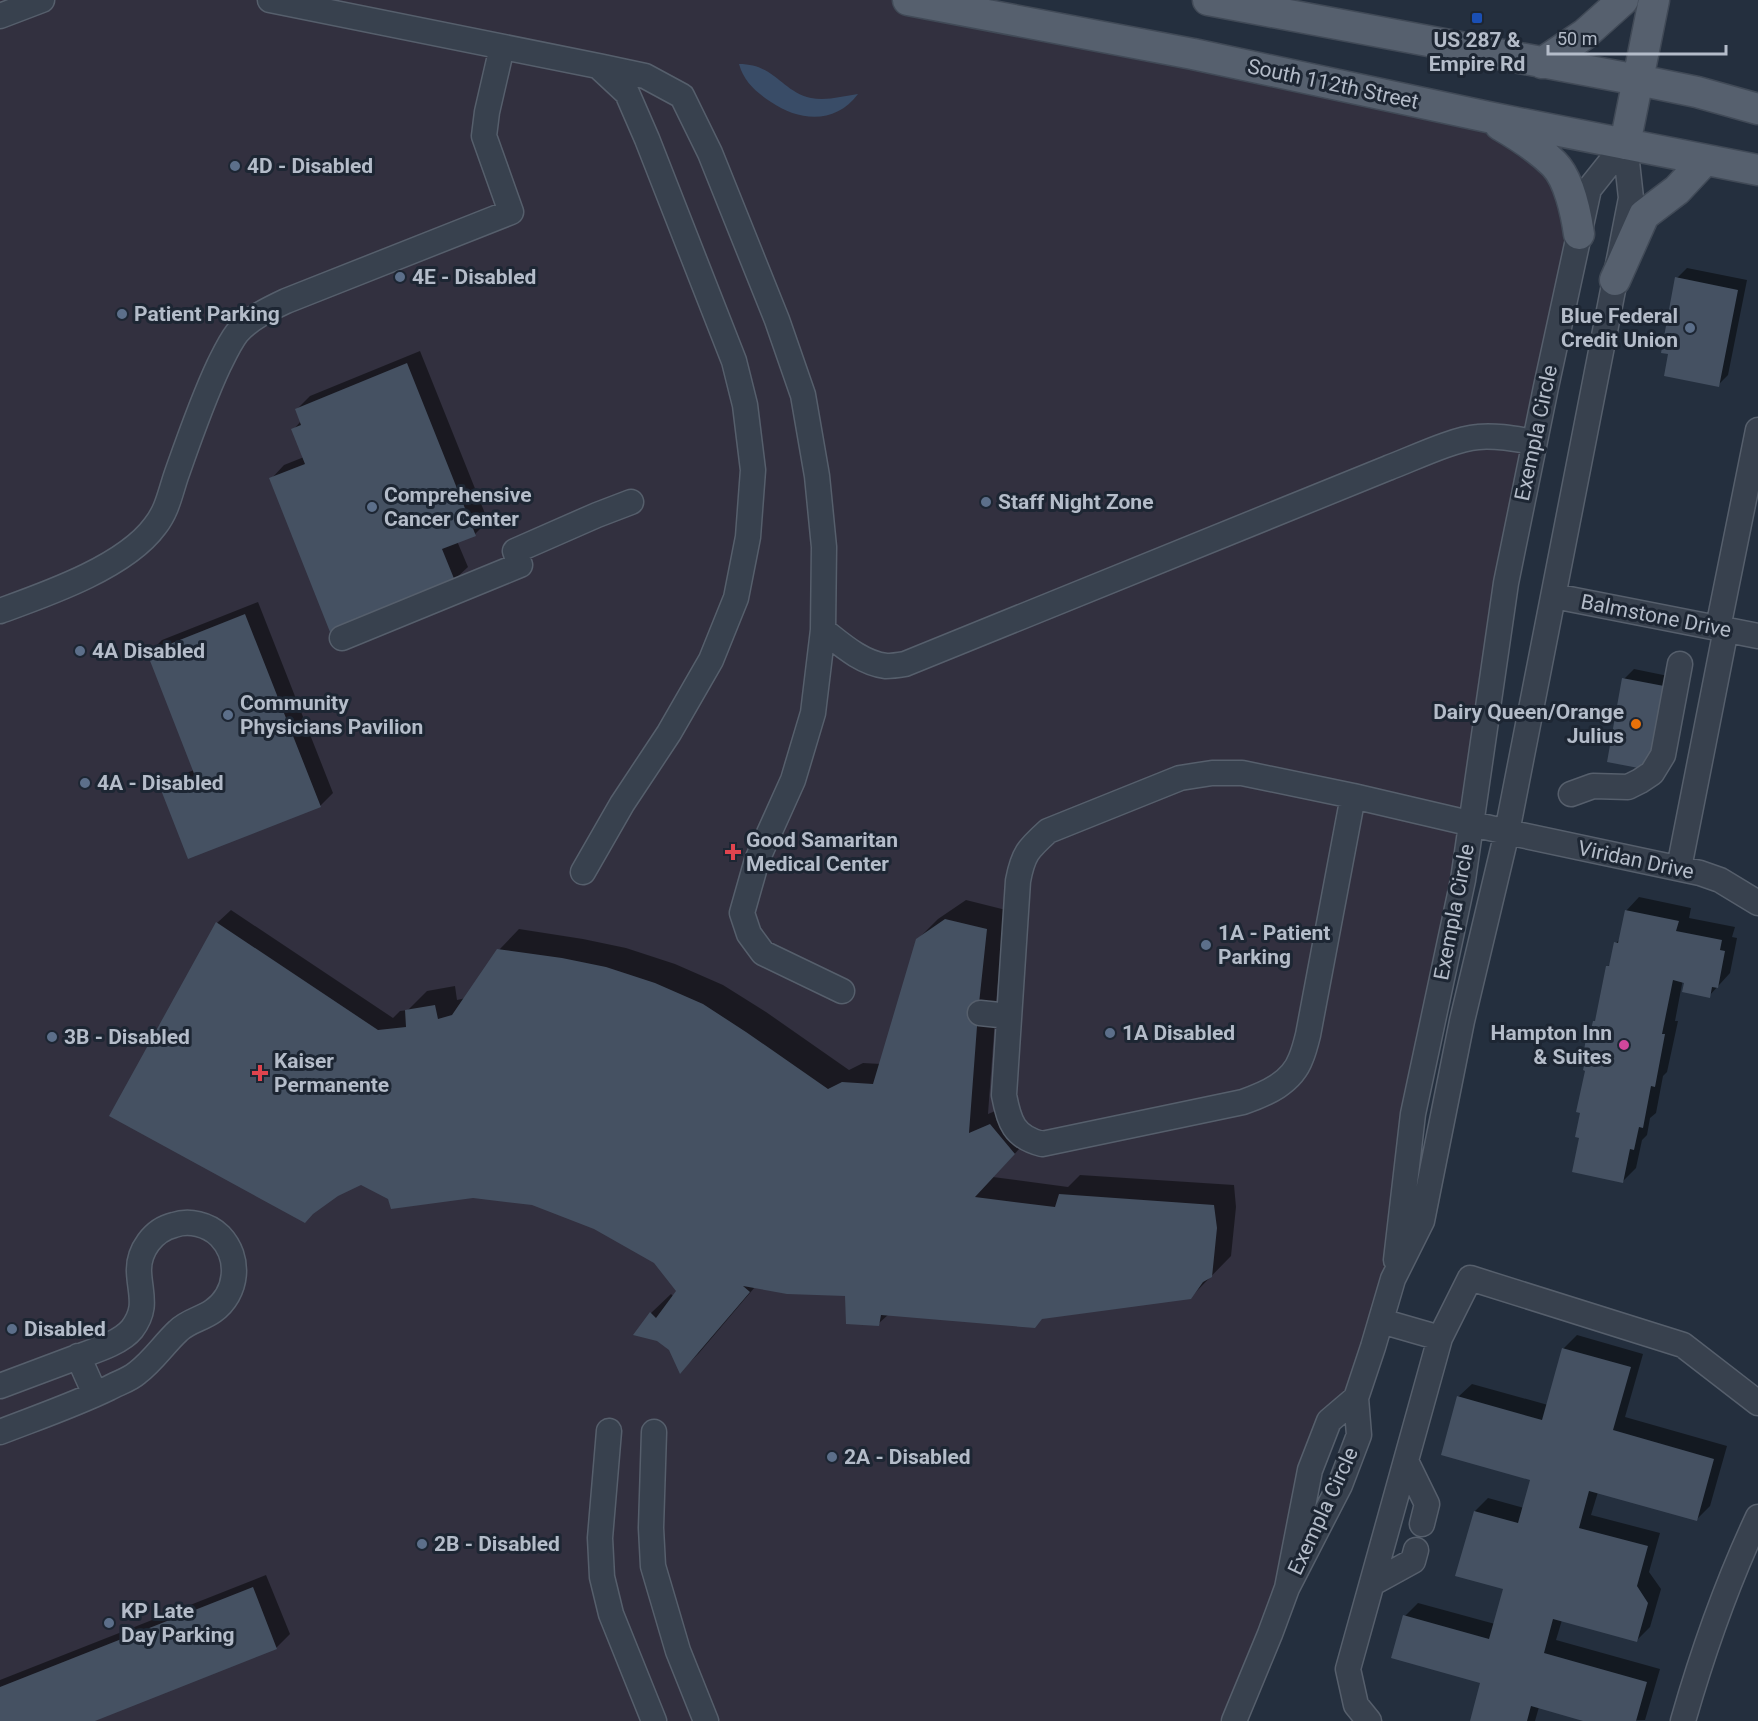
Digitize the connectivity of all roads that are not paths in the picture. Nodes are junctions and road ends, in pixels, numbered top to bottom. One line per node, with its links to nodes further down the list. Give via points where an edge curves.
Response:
1 (42, 0): 7 (street)
2 (270, 0): 8 (street)
3 (908, 0): 13 (main road, South 112th Street, via 1193,54)
4 (1208, 0): 9 (main road)
5 (1623, 0): 9 (main road, via 1585,34)
6 (1654, 0): 11 (main road)
7 (0, 16)
8 (502, 47): 10 (street); 23 (street, via 484,136 511,212 257,315 237,333 206,392 168,506 154,528 126,554 93,573)
9 (1542, 63): 11 (main road)
10 (598, 66): 25 (street, via 645,76 682,96 711,153 803,395 824,548); 34 (street, via 627,93 734,361 745,405 753,470 748,537 736,598 711,660)
11 (1638, 80): 12 (main road); 14 (main road)
12 (1758, 109)
13 (1488, 117): 14 (main road, South 112th Street); 17 (main road, via 1555,165 1570,193)
14 (1625, 144): 15 (main road, South 112th Street); 17 (street, Exempla Circle, via 1589,189); 18 (street, Exempla Circle, via 1630,198)
15 (1705, 160): 16 (main road, South 112th Street); 18 (main road, via 1677,190 1644,215)
16 (1758, 170)
17 (1579, 234): 20 (street, Exempla Circle)
18 (1615, 280): 22 (street, Exempla Circle)
19 (1758, 430): 24 (street)
20 (1534, 442): 25 (street, via 1477,437 1457,442 905,664 887,666 868,661); 31 (street, Exempla Circle, via 1506,583)
21 (631, 502): 27 (street, via 515,551 520,565)
22 (1554, 596): 24 (street, Balmstone Drive); 32 (street, Exempla Circle)
23 (0, 611)
24 (1722, 628): 26 (street, Balmstone Drive); 33 (street)
25 (823, 630): 36 (street, via 813,712 793,780 757,860 742,913 749,934 764,953)
26 (1758, 636)
27 (342, 638)
28 (1680, 664): 29 (street, via 1663,755 1652,773 1628,787 1593,786)
29 (1571, 794)
30 (1353, 796): 31 (street, Viridan Drive); 38 (street, Viridan Drive, via 1242,773 1212,773 1180,778 1048,831 1022,862); 38 (street, Viridan Drive, via 1301,1060 1287,1079 1265,1095 1042,1144 1029,1141 1015,1130 1004,1095)
31 (1471, 824): 32 (street, Viridan Drive); 39 (street, Exempla Circle, via 1463,880 1413,1114)
32 (1507, 832): 33 (street, Viridan Drive); 39 (street, Exempla Circle, via 1462,1021 1422,1221)
33 (1679, 868): 35 (street, Viridan Drive, via 1720,880)
34 (583, 872)
35 (1758, 903)
36 (842, 992)
37 (980, 1013): 38 (street)
38 (1009, 1016)
39 (1393, 1280): 40 (street, Exempla Circle)
40 (1381, 1321): 41 (street); 45 (street, Exempla Circle)
41 (1440, 1338): 46 (street, via 1470,1278 1683,1345); 50 (street)
42 (78, 1356): 43 (street); 44 (street); 44 (street, via 113,1343 131,1330 140,1316 143,1299 140,1262 147,1245 159,1232 176,1224 198,1224 210,1228 223,1240 229,1248 235,1275 223,1302 178,1330 136,1374)
43 (0, 1386)
44 (95, 1394): 49 (street)
45 (1356, 1398): 55 (street, Exempla Circle, via 1359,1435 1341,1485); 55 (street, Exempla Circle, via 1329,1421 1310,1470)
46 (1758, 1403)
47 (609, 1431): 56 (street, via 600,1538 602,1577 611,1614)
48 (654, 1431): 57 (street, via 653,1566 678,1651)
49 (0, 1432)
50 (1406, 1461): 52 (street, via 1427,1504); 54 (street)
51 (1758, 1516): 60 (street, via 1700,1661)
52 (1422, 1524)
53 (1416, 1550): 54 (street, via 1413,1561)
54 (1373, 1583): 59 (street, via 1348,1669 1356,1705)
55 (1287, 1588): 58 (street, Exempla Circle)
56 (654, 1721)
57 (706, 1721)
58 (1234, 1721)
59 (1370, 1721)
60 (1683, 1721)

